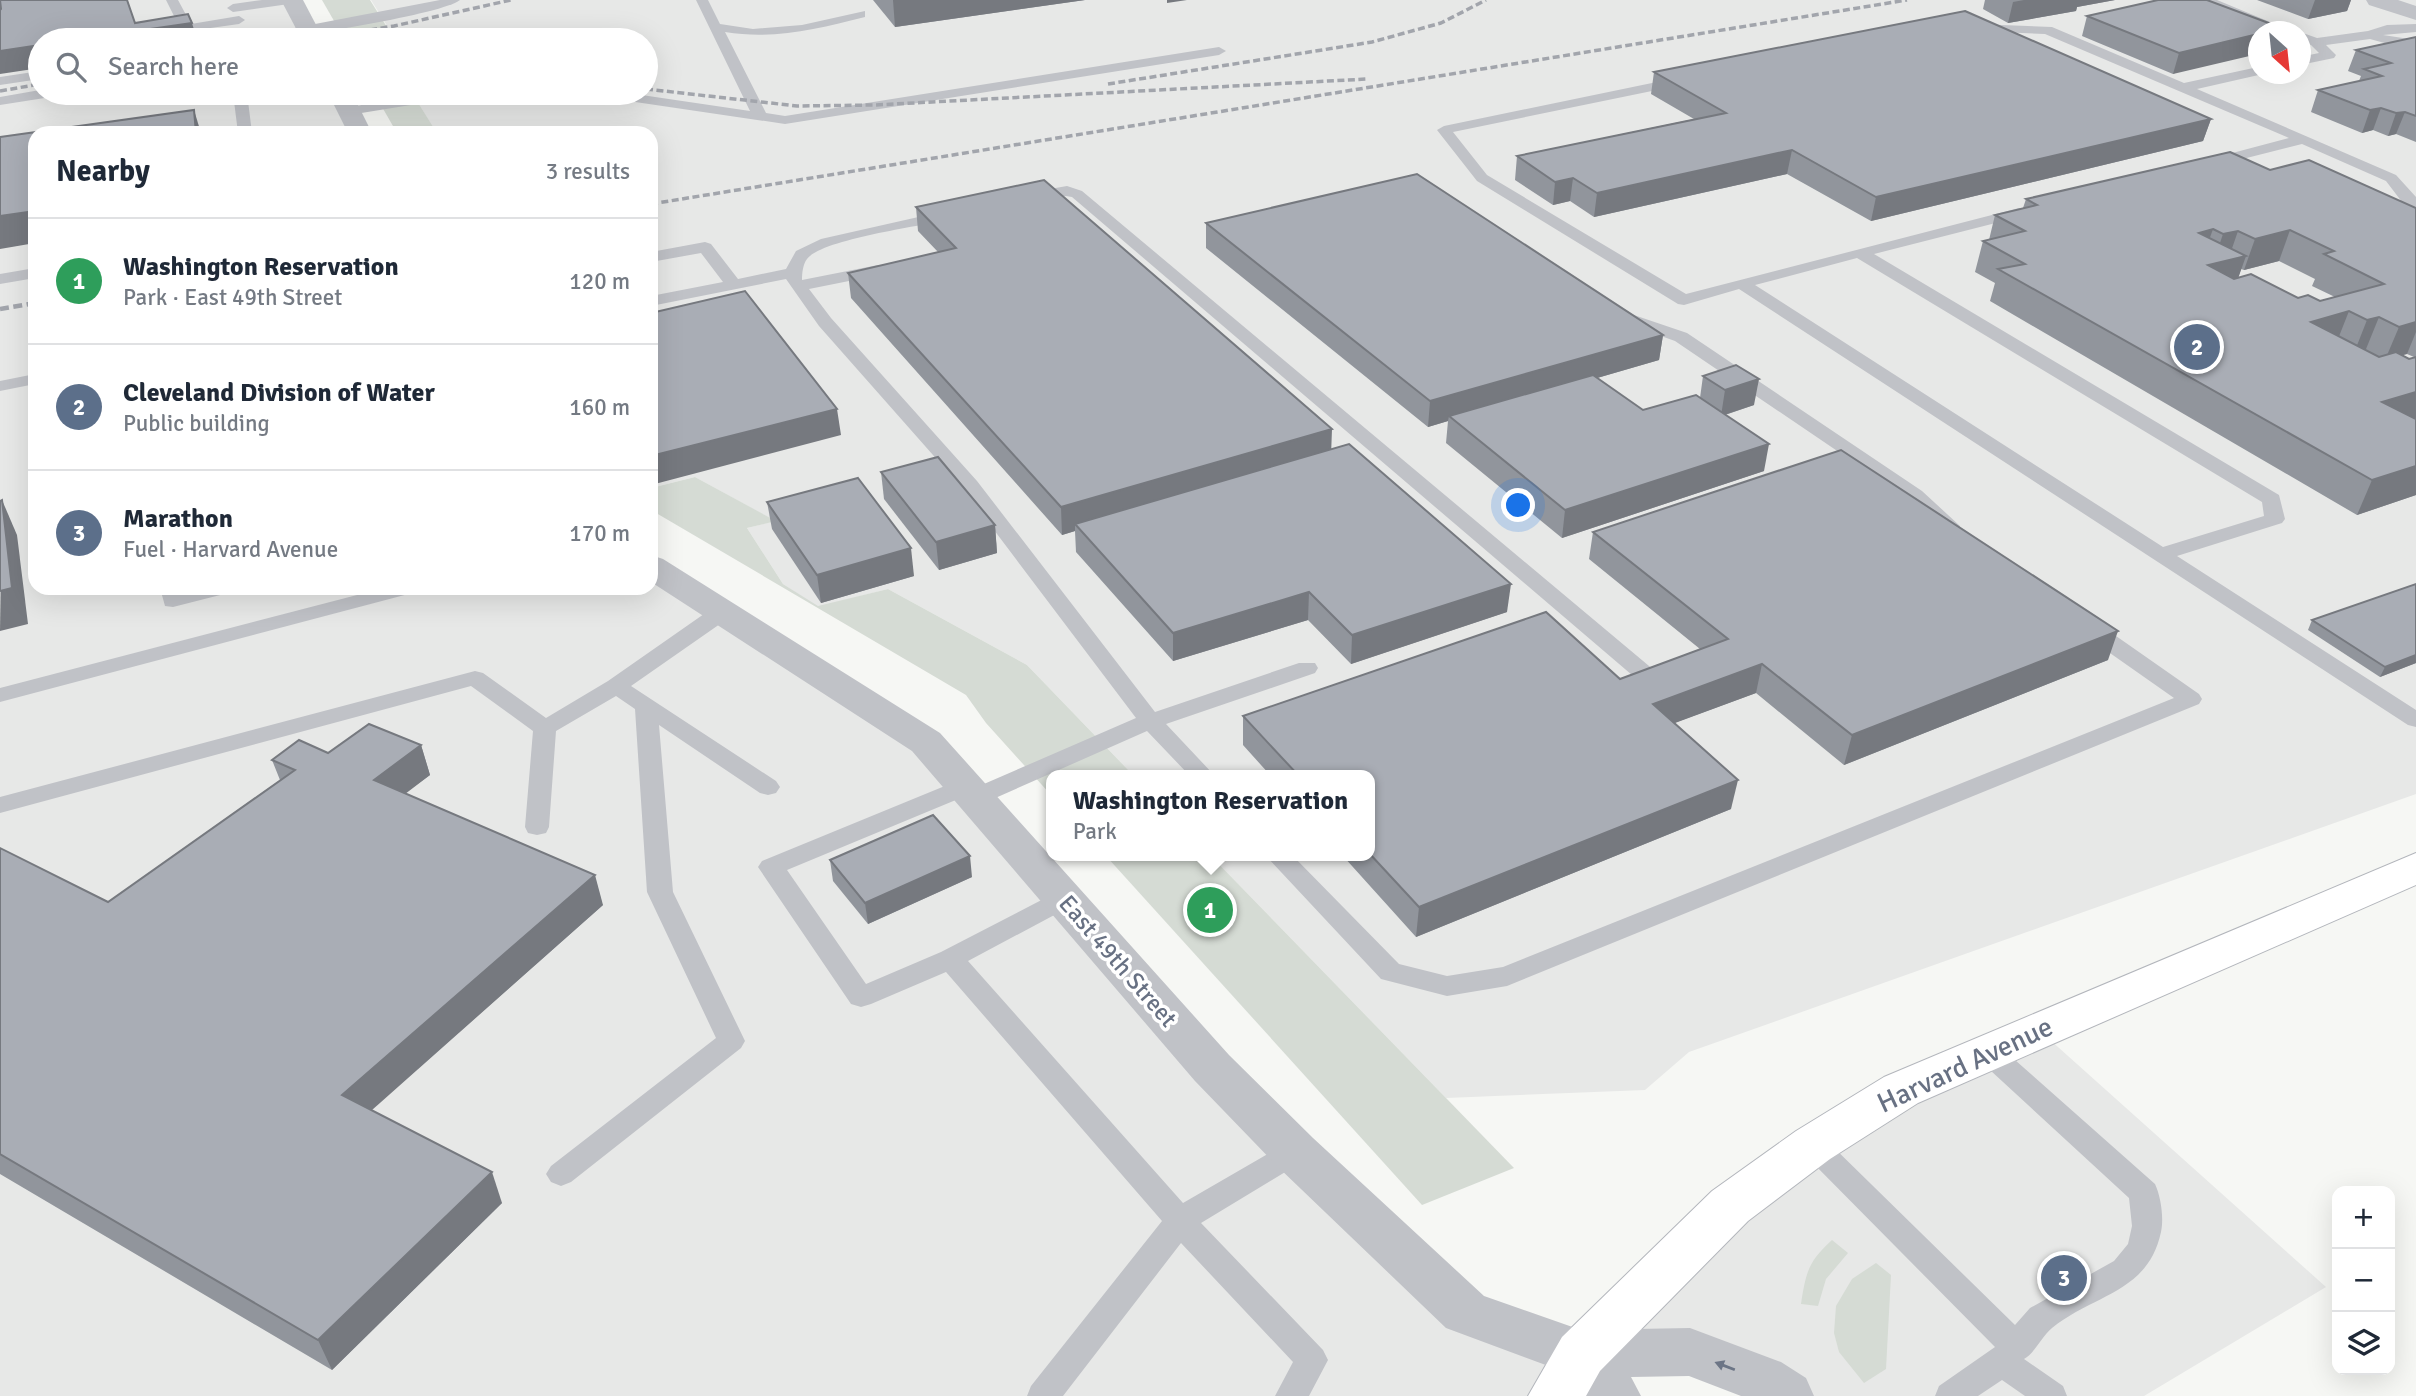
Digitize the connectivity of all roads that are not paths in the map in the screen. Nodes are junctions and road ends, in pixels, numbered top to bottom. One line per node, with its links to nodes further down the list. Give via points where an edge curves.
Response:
1 (172, 0): 14 (lane)
2 (291, 0): 7 (lane); 17 (street)
3 (454, 0): 18 (lane)
4 (702, 0): 12 (lane)
5 (2376, 0): 8 (street)
6 (2199, 1): 10 (lane)
7 (234, 10): 15 (lane); 16 (lane)
8 (2416, 13)
9 (860, 14): 12 (lane, via 802,29 753,33)
10 (2256, 21)
11 (2073, 25): 20 (lane)
12 (716, 27): 38 (lane)
13 (1955, 27): 20 (lane)
14 (186, 28)
15 (189, 28)
16 (242, 28)
17 (307, 28)
18 (340, 28)
19 (2416, 29): 21 (lane, via 2387,29)
20 (2047, 30): 31 (lane)
21 (2370, 35): 23 (lane); 24 (lane)
22 (2311, 40): 23 (lane)
23 (2316, 42): 26 (lane, via 2329,55)
24 (2416, 44)
25 (1219, 51): 38 (lane, via 785,120)
26 (2311, 59)
27 (2248, 73): 31 (lane)
28 (28, 77): 30 (lane)
29 (1699, 77): 52 (lane, via 1444,130 1482,178 1684,300)
30 (0, 82)
31 (2183, 88): 40 (lane)
32 (28, 97): 33 (lane)
33 (0, 101)
34 (658, 101): 38 (lane)
35 (242, 105): 39 (lane)
36 (404, 105): 37 (lane)
37 (352, 116)
38 (761, 116)
39 (244, 126)
40 (2304, 139): 41 (lane); 43 (lane, via 2391,178 2407,199)
41 (2196, 167)
42 (1012, 201): 67 (lane, via 1068,191 1077,194)
43 (2416, 203)
44 (2048, 205): 46 (lane)
45 (958, 213): 51 (lane, via 826,243 803,253)
46 (1860, 253): 52 (lane); 59 (lane, via 2272,499 2275,519)
47 (658, 256): 53 (lane, via 705,247)
48 (892, 267): 51 (lane)
49 (28, 274): 50 (lane)
50 (0, 279)
51 (796, 280): 53 (lane); 72 (lane, via 825,323 970,485)
52 (1741, 283): 59 (lane)
53 (733, 284): 54 (lane)
54 (658, 300)
55 (1611, 307): 58 (lane, via 1634,322 1681,337 1915,495)
56 (28, 380): 57 (lane)
57 (0, 386)
58 (1968, 542)
59 (2162, 554): 71 (lane)
60 (658, 571): 64 (street, East 49th Street)
61 (172, 595): 62 (lane, via 173,601)
62 (197, 595)
63 (382, 595): 69 (lane)
64 (722, 612): 68 (lane); 76 (street, East 49th Street, via 926,742)
65 (2069, 613): 79 (lane, via 2192,699 1507,976 1447,986 1390,972)
66 (1307, 668): 72 (lane)
67 (1647, 676)
68 (616, 685): 70 (lane); 73 (lane)
69 (0, 695)
70 (646, 704): 75 (lane); 86 (lane, via 660,892 731,1041)
71 (2416, 720)
72 (1150, 721): 74 (lane); 76 (lane)
73 (545, 728): 77 (lane, via 475,678); 78 (lane)
74 (1197, 770)
75 (768, 787)
76 (970, 792): 81 (street, East 49th Street); 82 (lane, via 771,867 861,997)
77 (0, 805)
78 (537, 827)
79 (1284, 861)
80 (2416, 868): 83 (main road, Harvard Avenue)
81 (1063, 899): 82 (lane); 85 (street, East 49th Street, via 1212,1068)
82 (950, 959): 87 (lane)
83 (1988, 1052): 84 (main road, Harvard Avenue, via 1901,1090); 88 (lane, via 2144,1193 2147,1226 2142,1249 2125,1270 2042,1318)
84 (1813, 1145): 88 (lane); 89 (main road, Harvard Avenue, via 1730,1206)
85 (1295, 1152): 87 (lane); 89 (street, East 49th Street, via 1465,1312)
86 (561, 1174)
87 (1181, 1220): 90 (lane); 91 (lane, via 1312,1360)
88 (2010, 1355): 94 (lane); 95 (lane)
89 (1569, 1375): 92 (street); 93 (street, one-way to 89, via 1761,1380 1690,1352)
90 (1043, 1396)
91 (1291, 1396)
92 (1613, 1396)
93 (1786, 1396)
94 (1951, 1396)
95 (2051, 1396)

